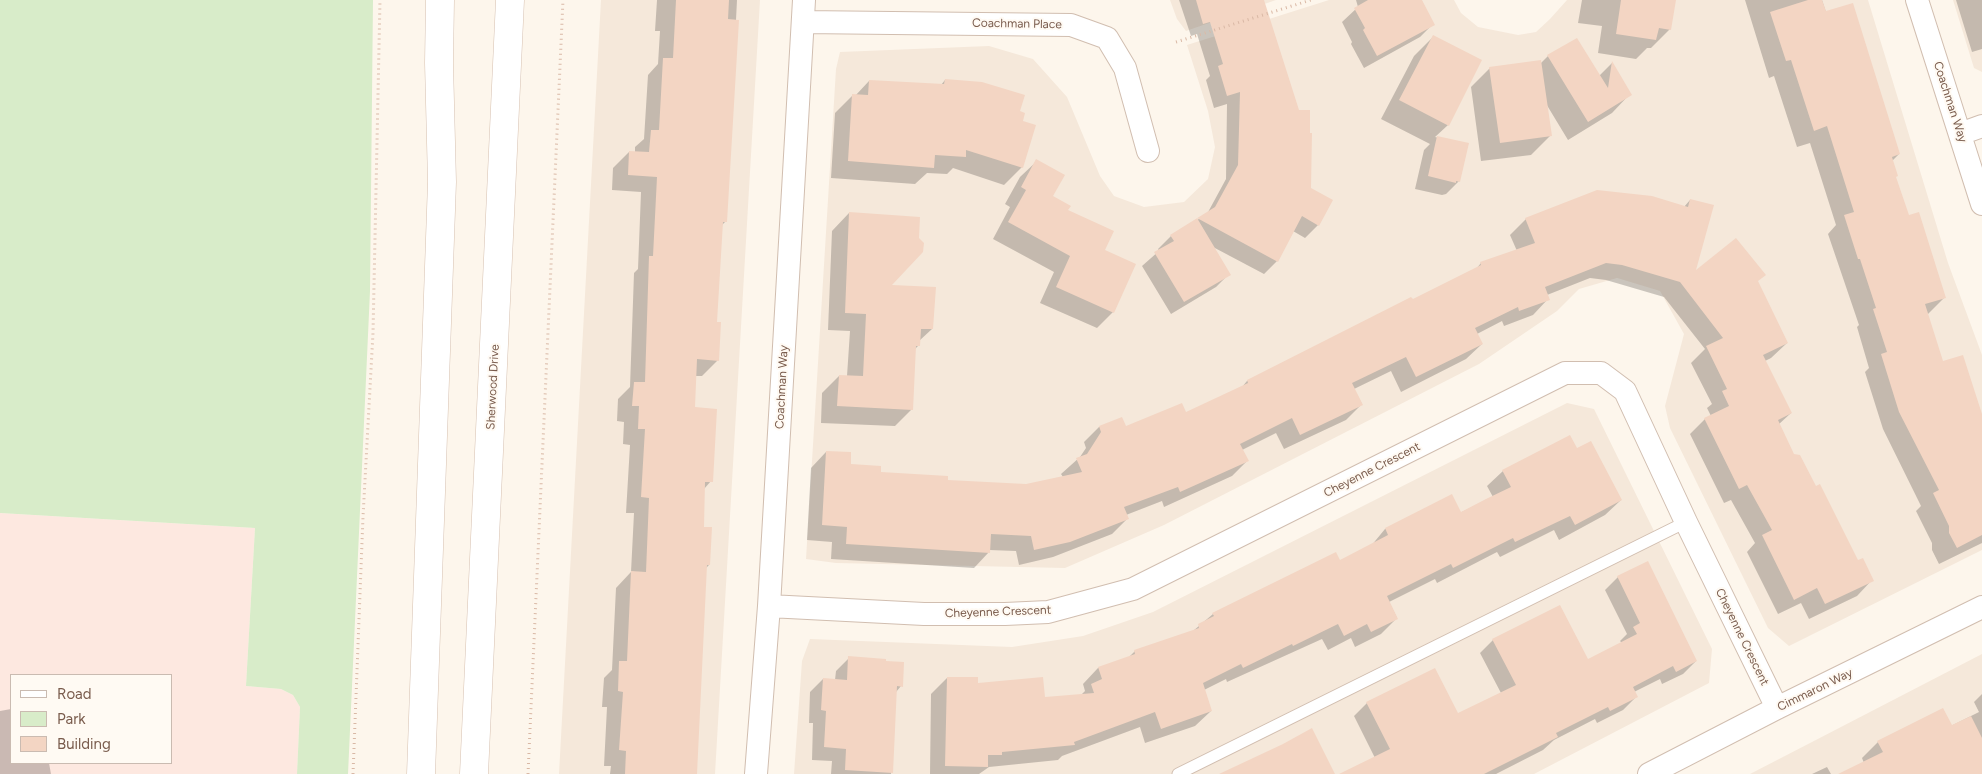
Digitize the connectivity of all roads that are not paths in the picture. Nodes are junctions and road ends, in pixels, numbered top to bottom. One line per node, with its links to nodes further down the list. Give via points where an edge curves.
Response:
1 (440, 0): 15 (main road, via 442,182)
2 (496, 0): 6 (main road)
3 (510, 0): 6 (main road, Sherwood Drive)
4 (1917, 0): 8 (street, Coachman Way)
5 (804, 11): 9 (street, Coachman Place, via 1071,25 1107,38 1125,68); 12 (street, Coachman Way)
6 (507, 60): 16 (main road, Sherwood Drive)
7 (1982, 126): 8 (street)
8 (1960, 134): 10 (street, Coachman Way)
9 (1148, 151)
10 (1982, 204)
11 (1686, 522): 12 (street, Cheyenne Crescent, via 1625,391 1601,373 1565,373 1133,589 1086,603 1039,612 924,614); 14 (street, Cheyenne Crescent); 18 (lane)
12 (769, 606): 17 (street, Coachman Way)
13 (1982, 608): 14 (street, Cimmaron Way)
14 (1777, 708): 19 (street, Cimmaron Way)
15 (421, 774)
16 (474, 774)
17 (756, 774)
18 (1178, 774)
19 (1649, 774)

